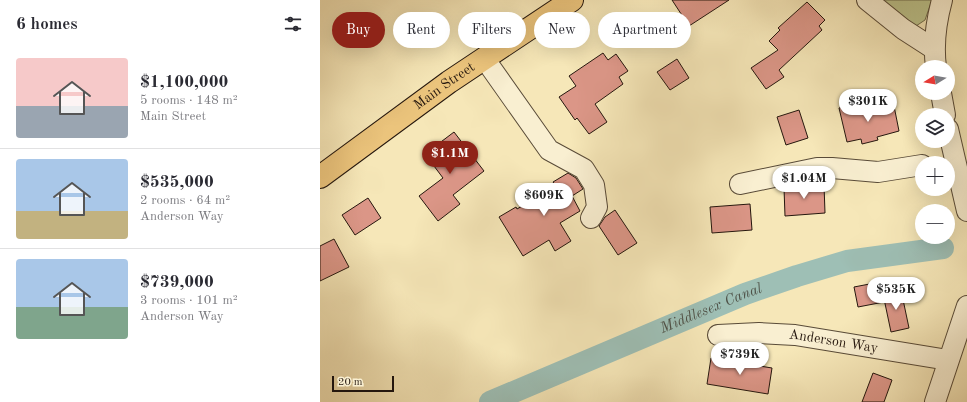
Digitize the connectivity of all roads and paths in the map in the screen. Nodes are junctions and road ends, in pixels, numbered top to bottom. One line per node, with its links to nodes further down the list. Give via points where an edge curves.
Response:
1 (572, 0): 4 (main road, Main Street)
2 (868, 0): 5 (street)
3 (942, 0): 5 (street, via 937,21)
4 (484, 58): 8 (main road, Main Street); 11 (street, via 549,150 584,169 594,185 596,207)
5 (935, 58)
6 (955, 162): 10 (street)
7 (915, 166): 9 (street, via 878,172 817,168)
8 (320, 177)
9 (740, 184)
10 (967, 211)
11 (591, 218)
12 (967, 306): 14 (street)
13 (718, 335): 14 (street, Anderson Way, via 795,335)
14 (956, 354): 15 (street)
15 (934, 402)

